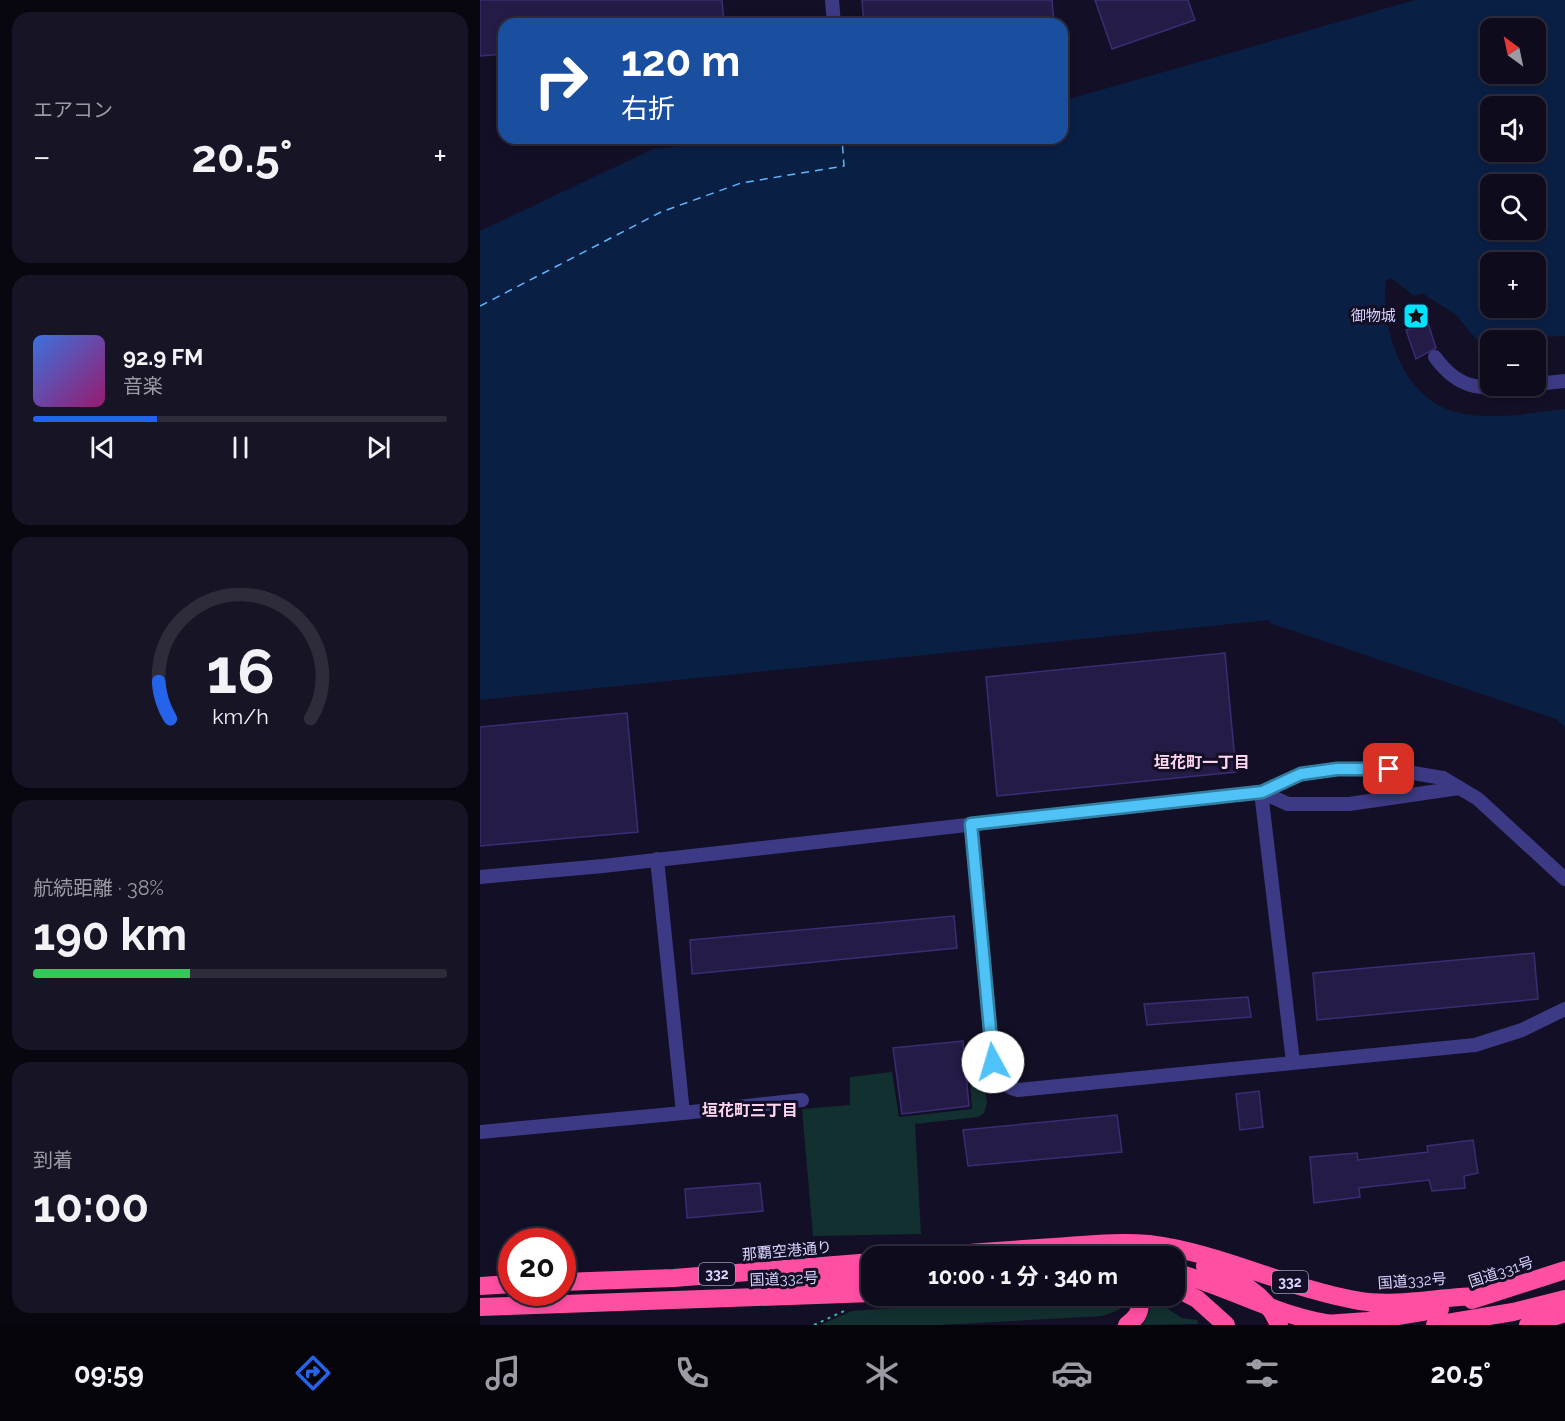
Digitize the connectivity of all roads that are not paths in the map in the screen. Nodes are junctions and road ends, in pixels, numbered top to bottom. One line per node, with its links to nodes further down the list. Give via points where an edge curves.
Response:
1 (832, 0): 2 (lane)
2 (834, 18)
3 (1435, 357): 6 (lane, via 1450,375)
4 (1565, 381): 5 (lane)
5 (1546, 383)
6 (1480, 387)
7 (1459, 788): 8 (lane, via 1349,804 1288,804); 8 (lane, via 1443,778 1389,769 1337,769 1301,774); 12 (lane, via 1478,799)
8 (1262, 792): 9 (lane); 14 (lane)
9 (971, 824): 10 (lane); 14 (lane, via 993,1062 1004,1084 1018,1090)
10 (657, 859): 11 (lane); 16 (lane)
11 (480, 877)
12 (1565, 879)
13 (1565, 1009): 14 (lane, via 1522,1030 1475,1045)
14 (1293, 1062)
15 (802, 1100): 16 (lane)
16 (683, 1113): 17 (lane)
17 (480, 1132)
18 (1099, 1244): 19 (highway, 332); 20 (highway); 31 (highway, 国道332号 / 332, via 1148,1244 1191,1252 1364,1301)
19 (1072, 1246)
20 (1111, 1246)
21 (1185, 1260): 40 (highway, via 1252,1290 1266,1301)
22 (861, 1263): 26 (highway, 那覇空港通り / 332)
23 (1565, 1270): 31 (highway, 国道331号)
24 (1185, 1275): 42 (highway, 332, bridge, via 1269,1308)
25 (861, 1280): 34 (highway, 国道332号 / 332)
26 (576, 1282)
27 (498, 1285): 28 (highway)
28 (480, 1286)
29 (861, 1293): 34 (highway, 国道332号 / 332)
30 (1185, 1293): 39 (highway)
31 (1483, 1296): 33 (highway, 国道331号)
32 (1565, 1299): 43 (highway, bridge)
33 (1463, 1302): 41 (highway, 国道331号, via 1368,1321); 44 (highway, via 1441,1317)
34 (605, 1303): 36 (highway, 332)
35 (1141, 1306): 38 (highway, via 1138,1316)
36 (480, 1307)
37 (1565, 1314): 45 (highway)
38 (1126, 1325)
39 (1226, 1325)
40 (1279, 1325)
41 (1304, 1325)
42 (1340, 1325)
43 (1435, 1325)
44 (1440, 1325)
45 (1528, 1325)

